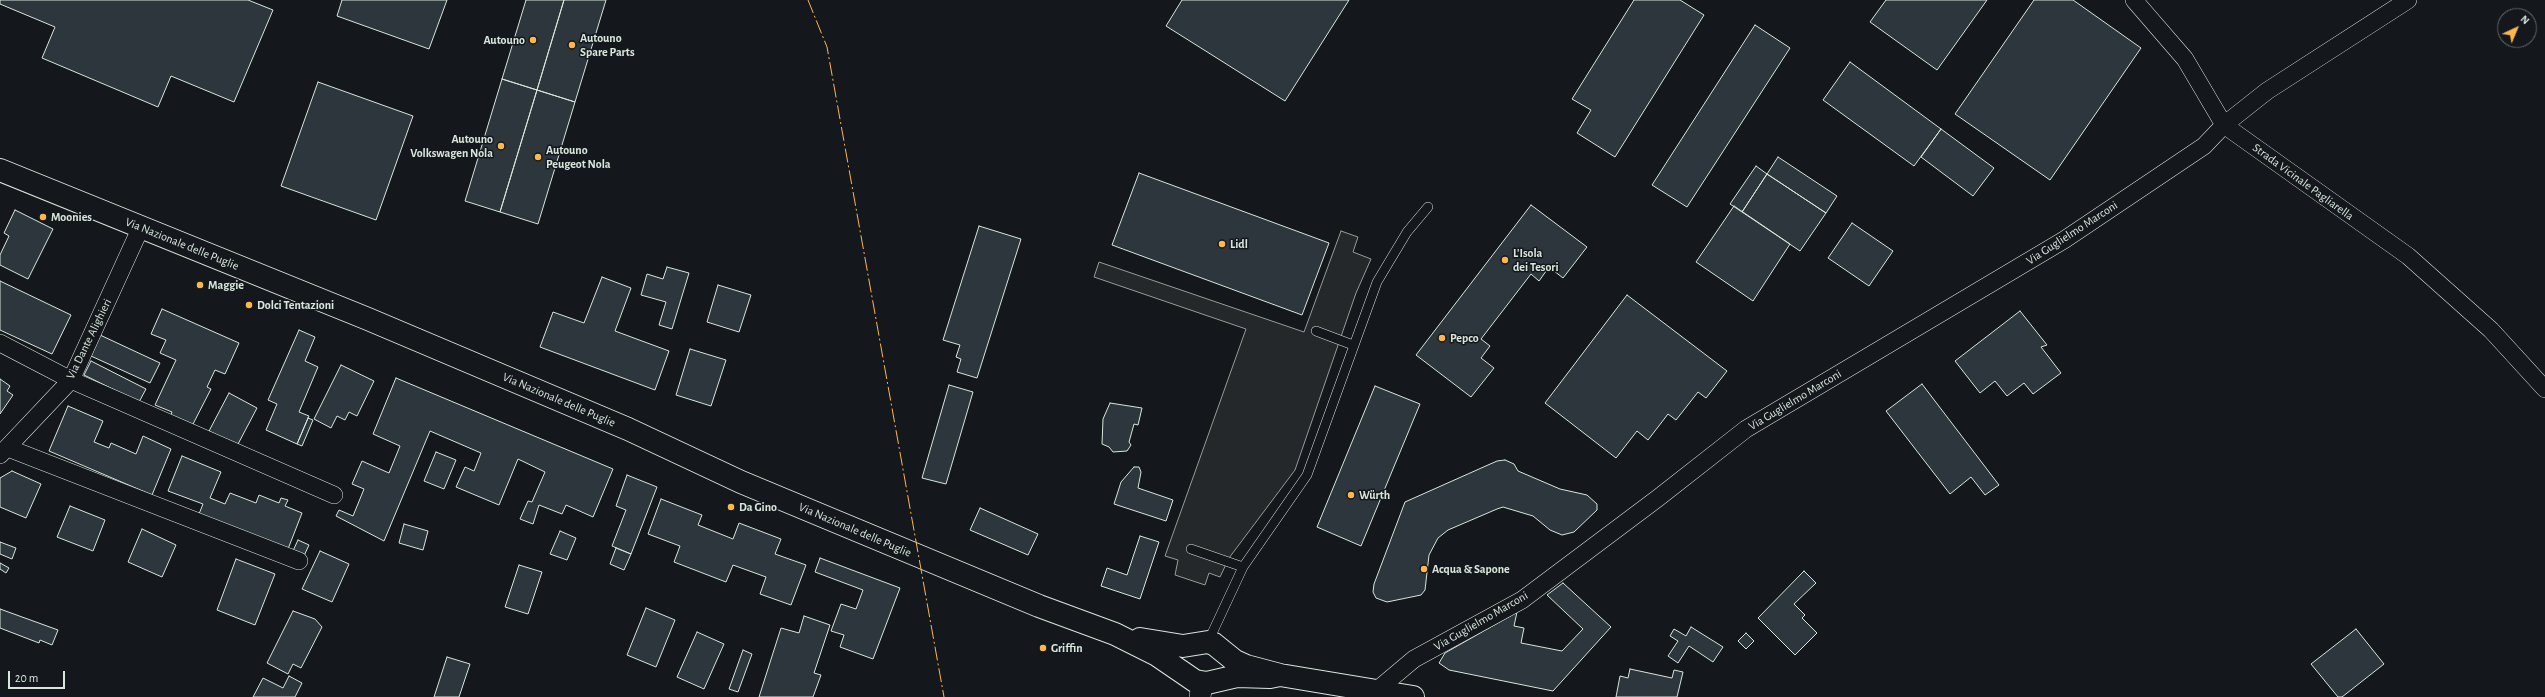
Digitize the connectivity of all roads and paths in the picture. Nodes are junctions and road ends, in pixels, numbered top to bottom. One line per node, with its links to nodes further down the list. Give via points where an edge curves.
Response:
1 (2134, 0): 3 (street, via 2185,59)
2 (2408, 0): 3 (street, via 2267,91)
3 (2224, 125): 11 (street, Strada Vicinale Pagliarella, via 2408,256 2491,330); 21 (street, Via Guglielmo Marconi, via 2204,146 2064,240 1746,429 1522,600 1414,659)
4 (0, 170): 6 (main road, Via Nazionale delle Puglie)
5 (1428, 207): 9 (lane, via 1407,232 1386,264)
6 (141, 227): 10 (street, Via Dante Alighieri); 17 (main road, Via Nazionale delle Puglie, via 628,429 740,482 1039,606)
7 (1316, 330): 9 (lane)
8 (0, 343): 10 (street)
9 (1353, 344): 16 (lane, via 1307,476)
10 (71, 380): 12 (street, Via Dante Alighieri); 13 (street)
11 (2545, 389)
12 (4, 452): 15 (street)
13 (334, 495)
14 (1191, 549): 16 (lane)
15 (299, 561)
16 (1243, 567): 18 (lane)
17 (1115, 634): 18 (main road, Via Nazionale delle Puglie, via 1172,645); 20 (main road, Via Nazionale delle Puglie, via 1157,655)
18 (1207, 645): 19 (main road, via 1235,661); 20 (main road, via 1186,652 1184,658 1186,671); 20 (main road, via 1222,653 1225,665 1220,675)
19 (1280, 675): 20 (main road, via 1238,676); 21 (main road)
20 (1201, 684)
21 (1376, 691): 22 (main road)
22 (1413, 697)

